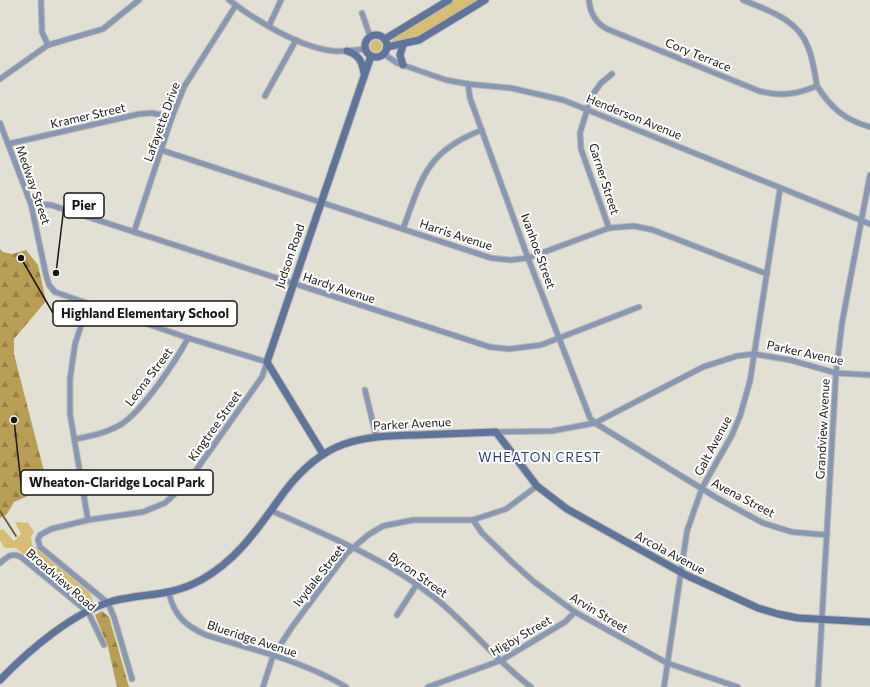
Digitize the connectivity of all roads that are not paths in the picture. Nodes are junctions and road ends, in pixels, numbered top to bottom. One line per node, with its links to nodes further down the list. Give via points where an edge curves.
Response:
1 (41, 0): 15 (street, via 42,32)
2 (139, 0): 15 (street, via 103,29)
3 (229, 0): 9 (street)
4 (281, 0): 11 (street)
5 (449, 0): 13 (street)
6 (485, 0): 16 (street, via 419,40)
7 (589, 0): 26 (street, Cory Terrace, via 595,19 607,29 759,90 783,95)
8 (743, 0): 26 (street, via 779,15 798,31 809,47)
9 (236, 5): 11 (street); 29 (street, Lafayette Drive, via 184,87)
10 (362, 13): 12 (street)
11 (269, 26): 14 (street)
12 (370, 36): 13 (street, via 377,34); 17 (street, via 365,41)
13 (385, 39): 18 (street)
14 (296, 40): 19 (street, via 323,49); 27 (street)
15 (48, 45): 24 (street)
16 (403, 45): 18 (street); 21 (street, via 400,55)
17 (365, 49): 19 (street); 20 (street)
18 (386, 50): 20 (street, via 378,57); 21 (street, Henderson Avenue)
19 (348, 51): 22 (street, via 359,58)
20 (371, 56): 22 (street, Judson Road)
21 (403, 65): 25 (street, Henderson Avenue, via 446,80)
22 (364, 74): 37 (street, Judson Road)
23 (612, 74): 28 (street, Garner Street, via 601,83)
24 (0, 79)
25 (468, 84): 28 (street, Henderson Avenue, via 538,93); 32 (street, Ivanhoe Street, via 470,98)
26 (817, 86): 31 (street, via 829,104 842,116)
27 (266, 96)
28 (587, 109): 36 (street, Henderson Avenue); 41 (street, Garner Street, via 580,133 581,149)
29 (172, 117): 33 (street, Kramer Street, via 152,113 139,114); 34 (street, Lafayette Drive)
30 (0, 123): 33 (street, Medway Street)
31 (870, 127)
32 (482, 130): 42 (street, via 450,145 427,168); 44 (street, Ivanhoe Street)
33 (8, 144): 38 (street, Medway Street)
34 (161, 150): 37 (street, Harris Avenue); 43 (street, Lafayette Drive)
35 (870, 175): 39 (street, Grandview Avenue)
36 (780, 189): 39 (street, Henderson Avenue); 45 (street, Galt Avenue)
37 (320, 202): 42 (street, Harris Avenue); 46 (street, Judson Road)
38 (31, 204): 43 (street, Hardy Avenue, via 51,206); 47 (street, Medway Street, via 49,285 59,295)
39 (861, 221): 40 (street, Henderson Avenue); 53 (street, Grandview Avenue, via 842,323)
40 (870, 224)
41 (609, 228): 44 (street, Harris Avenue); 45 (street, Harris Avenue, via 634,226 653,230)
42 (403, 229): 44 (street, Harris Avenue, via 492,258)
43 (134, 232): 46 (street, Hardy Avenue)
44 (528, 258): 50 (street, Ivanhoe Street)
45 (767, 274): 51 (street, Galt Avenue)
46 (292, 283): 50 (street, Hardy Avenue, via 490,347 527,348); 52 (street, Judson Road)
47 (88, 305): 49 (street, Medway Street); 59 (street, via 75,344 70,379 70,414)
48 (639, 307): 50 (street, Hardy Avenue)
49 (188, 338): 52 (street, Medway Street); 59 (street, Leona Street, via 176,361 133,416 102,433)
50 (560, 338): 56 (street, Ivanhoe Street, via 590,418)
51 (754, 354): 53 (street, Parker Avenue, via 790,360); 56 (street, Parker Avenue, via 737,356 703,367); 62 (street, Galt Avenue, via 750,381 740,416)
52 (267, 362): 60 (street); 64 (street, Kingtree Street, via 262,378 187,483 174,496 165,503 143,512)
53 (836, 373): 54 (street, Parker Avenue); 66 (street, Grandview Avenue)
54 (870, 375)
55 (365, 390): 58 (street)
56 (595, 424): 57 (street, Parker Avenue, via 552,431); 62 (street, Avena Street)
57 (496, 432): 58 (street, Parker Avenue); 61 (street, Arcola Avenue)
58 (376, 436): 60 (street, Parker Avenue, via 347,442)
59 (76, 439): 64 (street)
60 (323, 454): 63 (street, Parker Avenue, via 296,477)
61 (537, 486): 65 (street, Ivydale Street, via 506,509); 70 (street, Arcola Avenue, via 567,509)
62 (702, 488): 66 (street, Avena Street, via 763,523 792,532); 70 (street, Galt Avenue, via 687,531)
63 (272, 511): 68 (street, Byron Street); 72 (street, Parker Avenue, via 246,544 225,565 200,581)
64 (88, 520): 67 (street, Kingtree Street, via 51,529 40,535)
65 (473, 520): 68 (street, Ivydale Street, via 413,520 383,526); 75 (street, Arvin Street, via 482,533 533,581)
66 (827, 535): 77 (street, Grandview Avenue)
67 (38, 540): 73 (street, Broadview Road, via 40,547)
68 (354, 548): 71 (street, Byron Street); 80 (street, Ivydale Street, via 347,553)
69 (0, 563): 74 (street, Broadview Road, via 13,554 21,557)
70 (680, 573): 77 (street, Arcola Avenue, via 758,608 798,618); 82 (street, Galt Avenue)
71 (416, 584): 76 (street); 81 (street, Byron Street, via 450,611)
72 (169, 593): 73 (street, Parker Avenue); 80 (street, Blueridge Avenue, via 176,614 192,629 206,636)
73 (108, 603): 74 (street, Parker Avenue); 83 (street, Broadview Road)
74 (88, 612): 79 (street, Broadview Road); 84 (street, Parker Avenue, via 30,651)
75 (575, 612): 81 (street, Higby Street, via 565,622); 82 (street, Arvin Street)
76 (397, 615)
77 (822, 620): 78 (street, Arcola Avenue); 91 (street, Grandview Avenue)
78 (870, 622)
79 (104, 645)
80 (273, 656): 85 (street, Ivydale Street); 86 (street, Blueridge Avenue, via 304,666)
81 (502, 660): 87 (street, Higby Street); 88 (street, Byron Street)
82 (667, 663): 89 (street, Galt Avenue); 90 (street, Arvin Street)
83 (132, 679)
84 (0, 680)
85 (262, 687)
86 (346, 687)
87 (428, 687)
88 (531, 687)
89 (664, 687)
90 (738, 687)
91 (818, 687)

